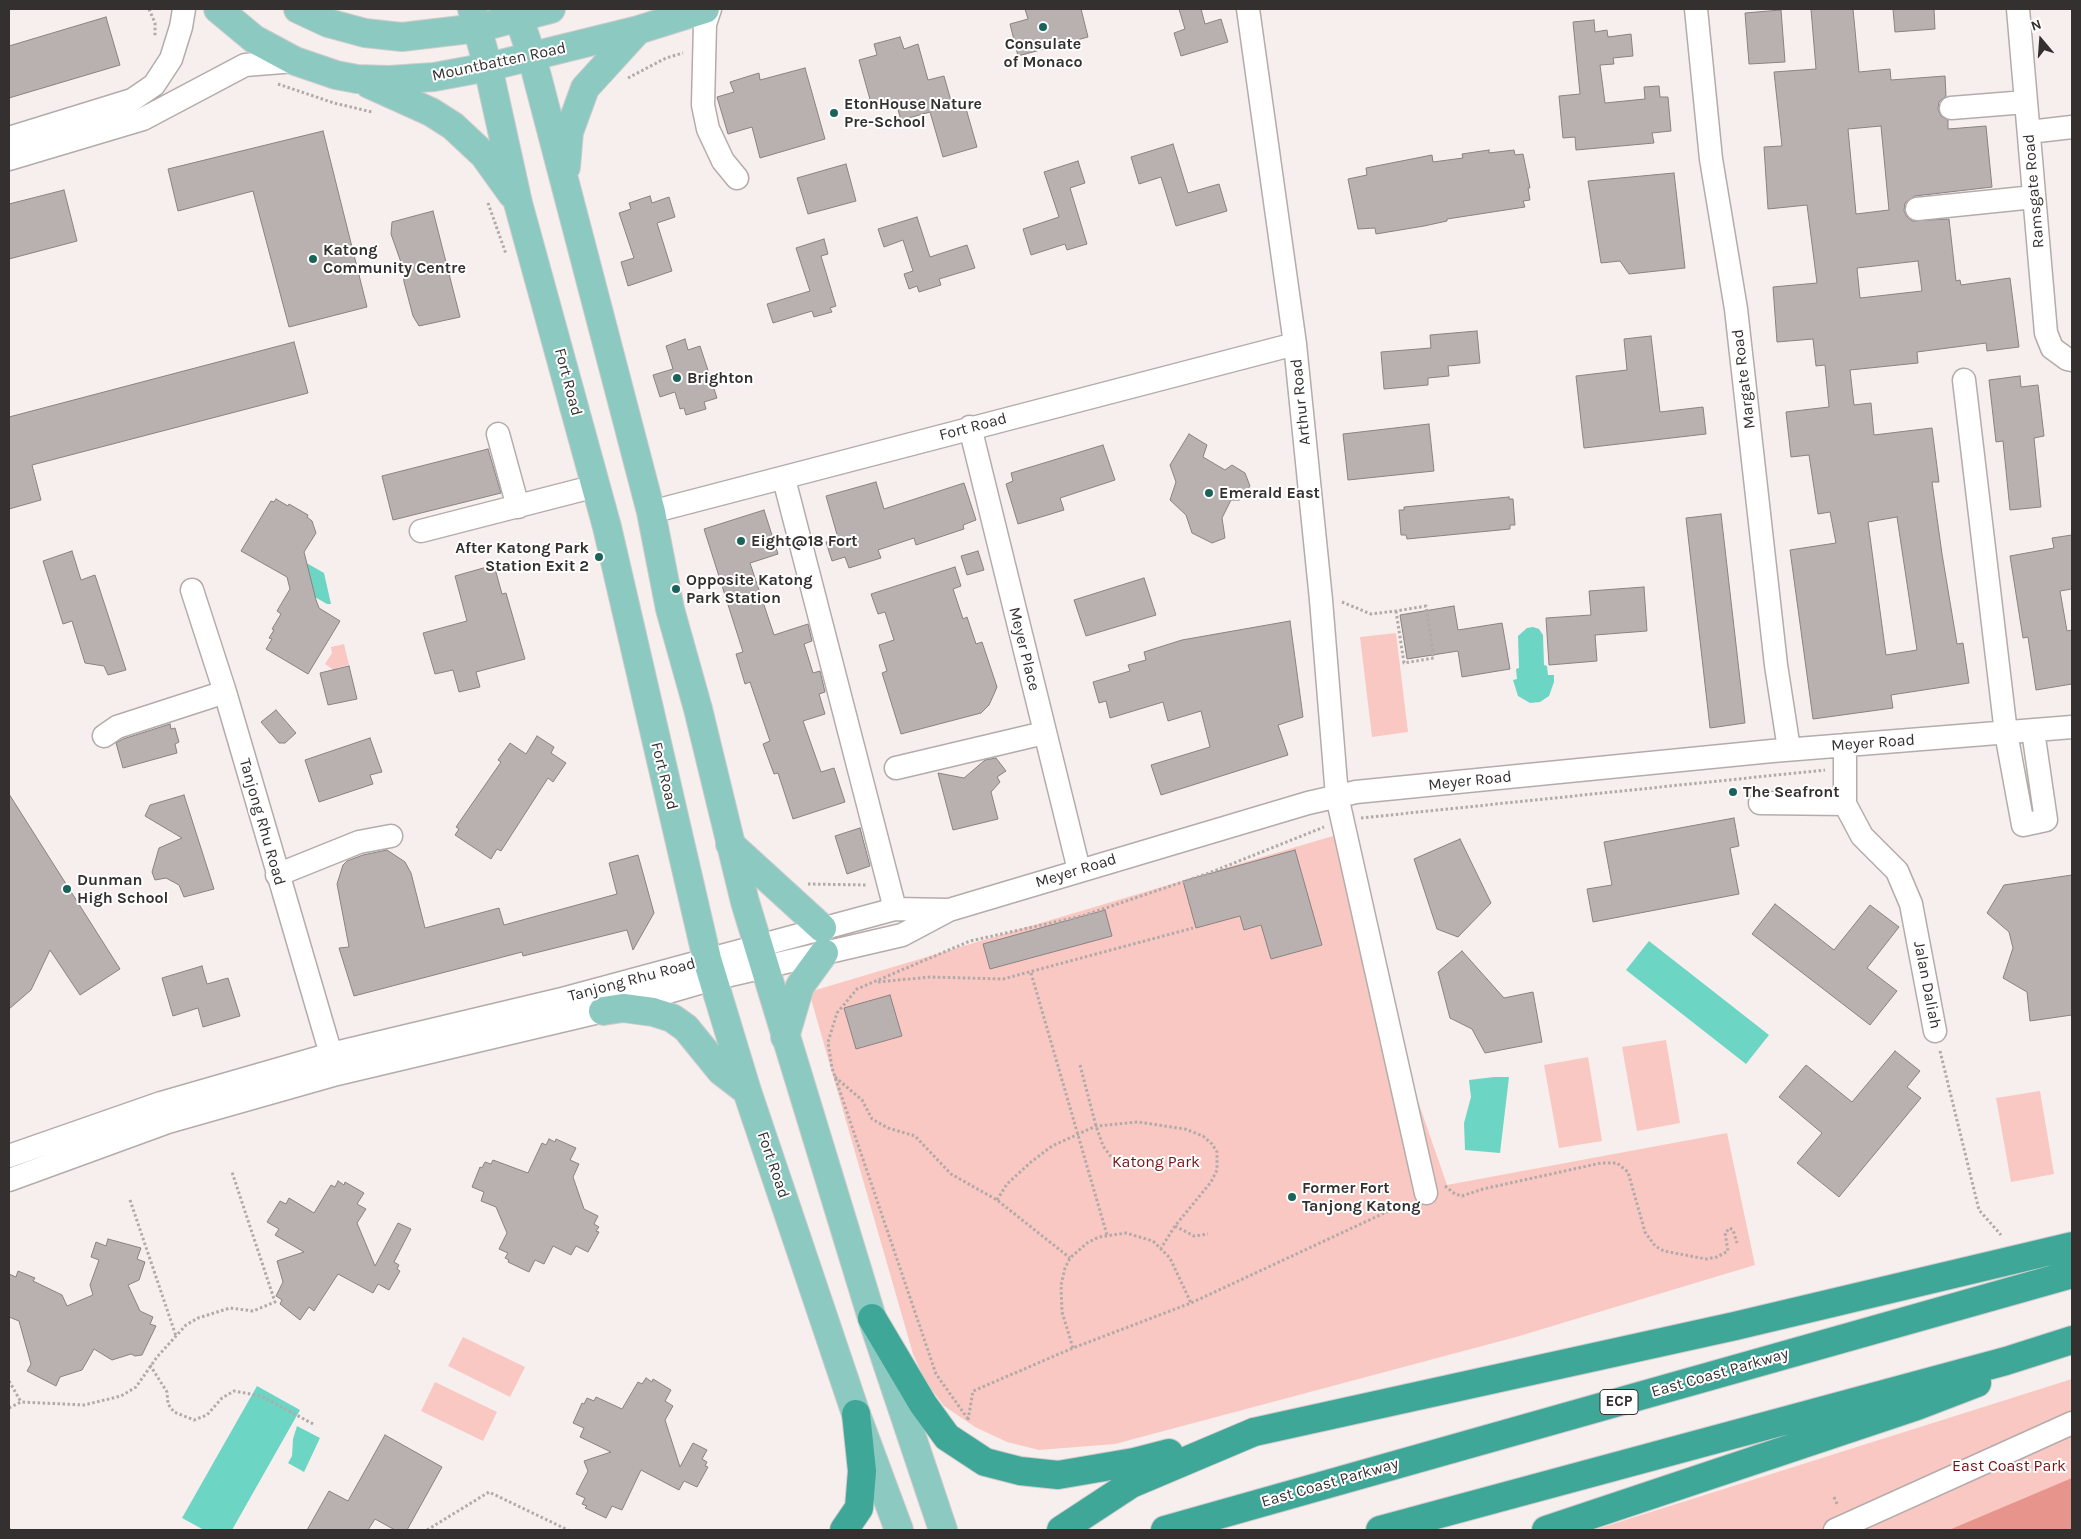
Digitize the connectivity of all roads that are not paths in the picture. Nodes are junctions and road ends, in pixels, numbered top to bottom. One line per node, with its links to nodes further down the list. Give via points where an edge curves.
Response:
1 (184, 9): 21 (street, via 170,59 154,85 132,100)
2 (218, 9): 14 (main road, Mountbatten Road, via 254,39)
3 (298, 9): 11 (main road, via 328,23 386,37 418,36)
4 (551, 9): 10 (main road)
5 (705, 9): 12 (main road, Mountbatten Road)
6 (710, 9): 23 (street, via 705,24 703,106 708,129 723,161)
7 (1248, 9): 28 (street, Arthur Road)
8 (1696, 9): 46 (street, Margate Road, via 1712,159 1736,309 1776,665)
9 (2018, 9): 17 (street, Ramsgate Road)
10 (517, 13): 11 (main road); 13 (main road)
11 (475, 18): 15 (main road, Fort Road)
12 (638, 30): 13 (main road, Mountbatten Road); 24 (main road, via 585,88 569,132)
13 (532, 57): 15 (main road, Mountbatten Road); 24 (main road)
14 (294, 61): 16 (main road, Mountbatten Road); 22 (street, via 245,65 144,119)
15 (488, 67): 16 (main road, Mountbatten Road, via 412,79); 26 (main road, Fort Road)
16 (357, 79): 26 (main road, via 431,112 453,126 484,155)
17 (2026, 102): 18 (street); 20 (street, Ramsgate Road)
18 (1951, 108)
19 (2072, 127): 20 (street)
20 (2029, 132): 25 (street, Ramsgate Road)
21 (9, 138)
22 (9, 159)
23 (738, 178)
24 (564, 184): 36 (main road)
25 (2034, 197): 27 (street); 29 (street, Ramsgate Road, via 2046,333 2052,348)
26 (518, 203): 34 (main road, Fort Road)
27 (1916, 209)
28 (1295, 344): 31 (street, Fort Road); 48 (street, Arthur Road)
29 (2072, 360)
30 (1964, 380): 43 (street)
31 (970, 428): 33 (street, Fort Road); 42 (street, Meyer Place)
32 (498, 434): 35 (street)
33 (784, 479): 36 (street, Fort Road); 55 (street)
34 (596, 486): 35 (street); 59 (main road, Fort Road)
35 (518, 507): 37 (street)
36 (651, 512): 52 (main road, via 670,609)
37 (421, 530)
38 (192, 590): 39 (street, Tanjong Rhu Road)
39 (225, 692): 44 (street, via 117,727); 54 (street, Tanjong Rhu Road)
40 (2072, 727): 41 (street, Meyer Road)
41 (2033, 731): 43 (street, Meyer Road); 43 (street, via 2046,820 2023,825)
42 (1044, 733): 47 (street); 53 (street, Meyer Place)
43 (2006, 733): 45 (street, Meyer Road)
44 (104, 736)
45 (1845, 745): 46 (street, Meyer Road); 50 (street, Jalan Daliah)
46 (1789, 749): 48 (street, Meyer Road)
47 (896, 768)
48 (1337, 796): 53 (street, Meyer Road); 67 (street, Arthur Road)
49 (1760, 802): 50 (street)
50 (1845, 804): 61 (street, Jalan Daliah, via 1862,836 1896,872 1911,904)
51 (391, 836): 54 (street, via 359,842)
52 (730, 844): 57 (main road); 58 (main road)
53 (1079, 870): 56 (street, Meyer Road)
54 (277, 875): 63 (street, Tanjong Rhu Road)
55 (895, 909): 56 (street, Meyer Road); 57 (street, Meyer Road)
56 (949, 910): 57 (street, Meyer Road, via 902,935)
57 (823, 941): 58 (street, Meyer Road); 62 (main road, via 800,986)
58 (761, 956): 59 (street, Tanjong Rhu Road); 62 (main road)
59 (710, 969): 60 (street, Tanjong Rhu Road); 63 (street, Tanjong Rhu Road, via 558,1000); 64 (main road, Fort Road)
60 (603, 1011): 63 (street, Tanjong Rhu Road); 64 (main road, via 623,1008 672,1018 686,1028 721,1071)
61 (1936, 1031)
62 (785, 1037): 70 (main road)
63 (334, 1064): 65 (street, Tanjong Rhu Road, via 161,1103); 66 (street, Tanjong Rhu Road)
64 (747, 1091): 73 (main road, Fort Road)
65 (9, 1156)
66 (9, 1180)
67 (1426, 1194)
68 (2072, 1246): 75 (highway, via 1735,1326)
69 (2072, 1274): 80 (highway, East Coast Parkway / ECP)
70 (872, 1318): 75 (highway, via 923,1404 947,1437 985,1462 1058,1475 1134,1462); 78 (main road)
71 (2072, 1340): 72 (highway)
72 (2006, 1361): 81 (highway); 82 (highway, via 1979,1382 1957,1392)
73 (856, 1414): 76 (highway, via 862,1471 859,1508); 77 (main road, Fort Road)
74 (2072, 1423): 83 (street)
75 (1254, 1432): 79 (highway, via 1131,1484)
76 (844, 1530)
77 (899, 1530)
78 (943, 1530)
79 (1061, 1530)
80 (1165, 1530)
81 (1380, 1530)
82 (1546, 1530)
83 (1835, 1530)

